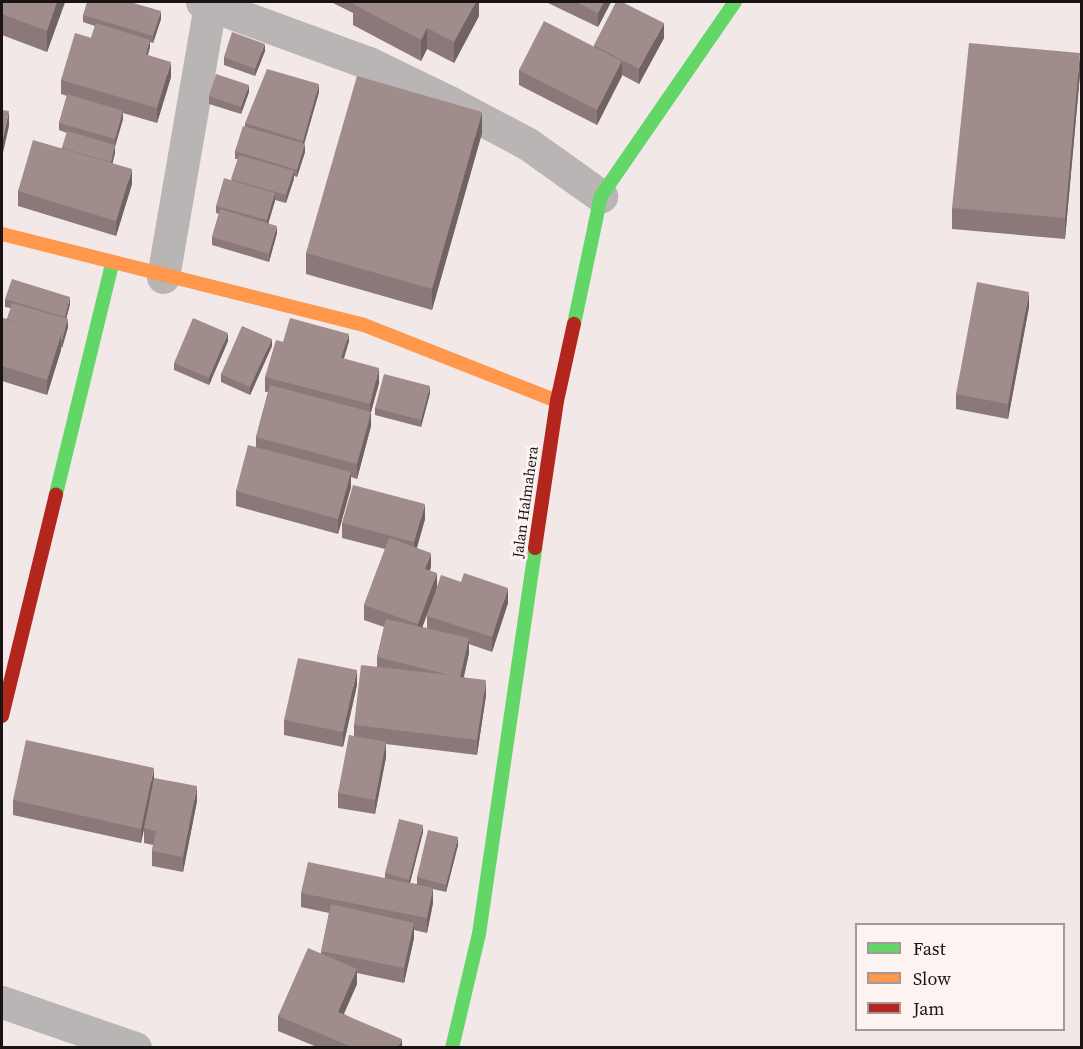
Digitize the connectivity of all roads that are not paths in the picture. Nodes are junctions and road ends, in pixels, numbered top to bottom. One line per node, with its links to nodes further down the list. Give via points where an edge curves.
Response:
1 (735, 2): 3 (main road, Jalan Halmahera)
2 (206, 3): 3 (street, via 369,63 451,103 528,144); 6 (street)
3 (601, 196): 7 (main road, Jalan Halmahera)
4 (2, 234): 5 (main road)
5 (112, 265): 6 (main road); 8 (main road)
6 (163, 277): 7 (main road, via 364,325)
7 (557, 401): 11 (main road, Jalan Halmahera, via 479,934)
8 (2, 716)
9 (2, 1002): 10 (street)
10 (135, 1047)
11 (452, 1047)

